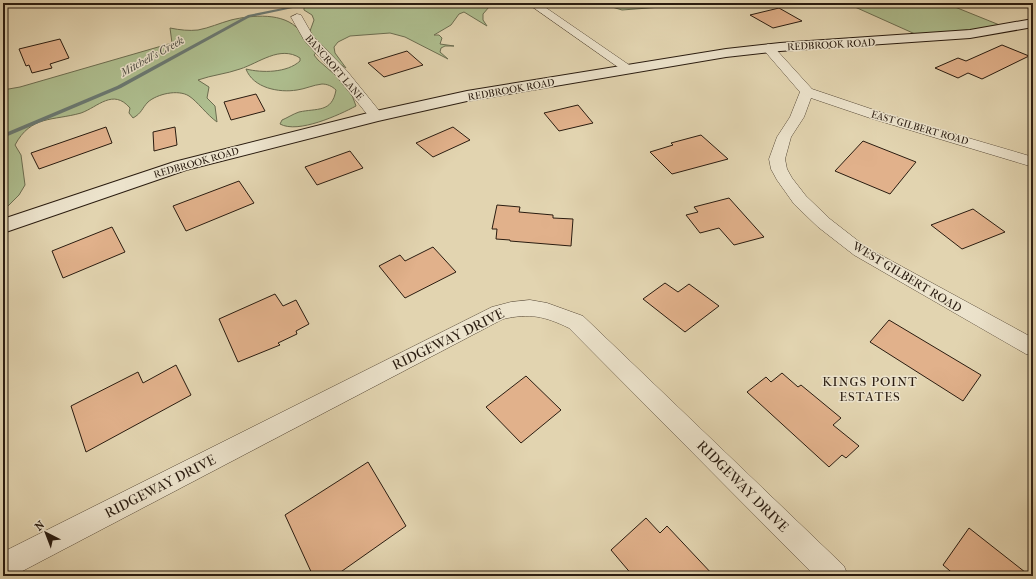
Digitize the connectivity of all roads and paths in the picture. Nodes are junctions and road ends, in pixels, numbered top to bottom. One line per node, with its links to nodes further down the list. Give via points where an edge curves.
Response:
1 (532, 3): 5 (street)
2 (297, 17): 7 (street, BANCROFT LANE, via 308,38)
3 (1033, 23): 4 (main road, REDBROOK ROAD, via 970,34)
4 (768, 48): 5 (main road, REDBROOK ROAD); 6 (street)
5 (629, 69): 7 (main road, REDBROOK ROAD, via 467,96)
6 (807, 92): 8 (street, EAST GILBERT ROAD); 10 (street, WEST GILBERT ROAD, via 797,116 784,137 777,159 785,180 800,200 860,251)
7 (376, 116): 9 (main road, REDBROOK ROAD, via 180,166)
8 (1033, 162)
9 (3, 226)
10 (1033, 348)
11 (3, 566): 12 (street, RIDGEWAY DRIVE, via 499,312 521,307 546,308 576,322)
12 (834, 576)

